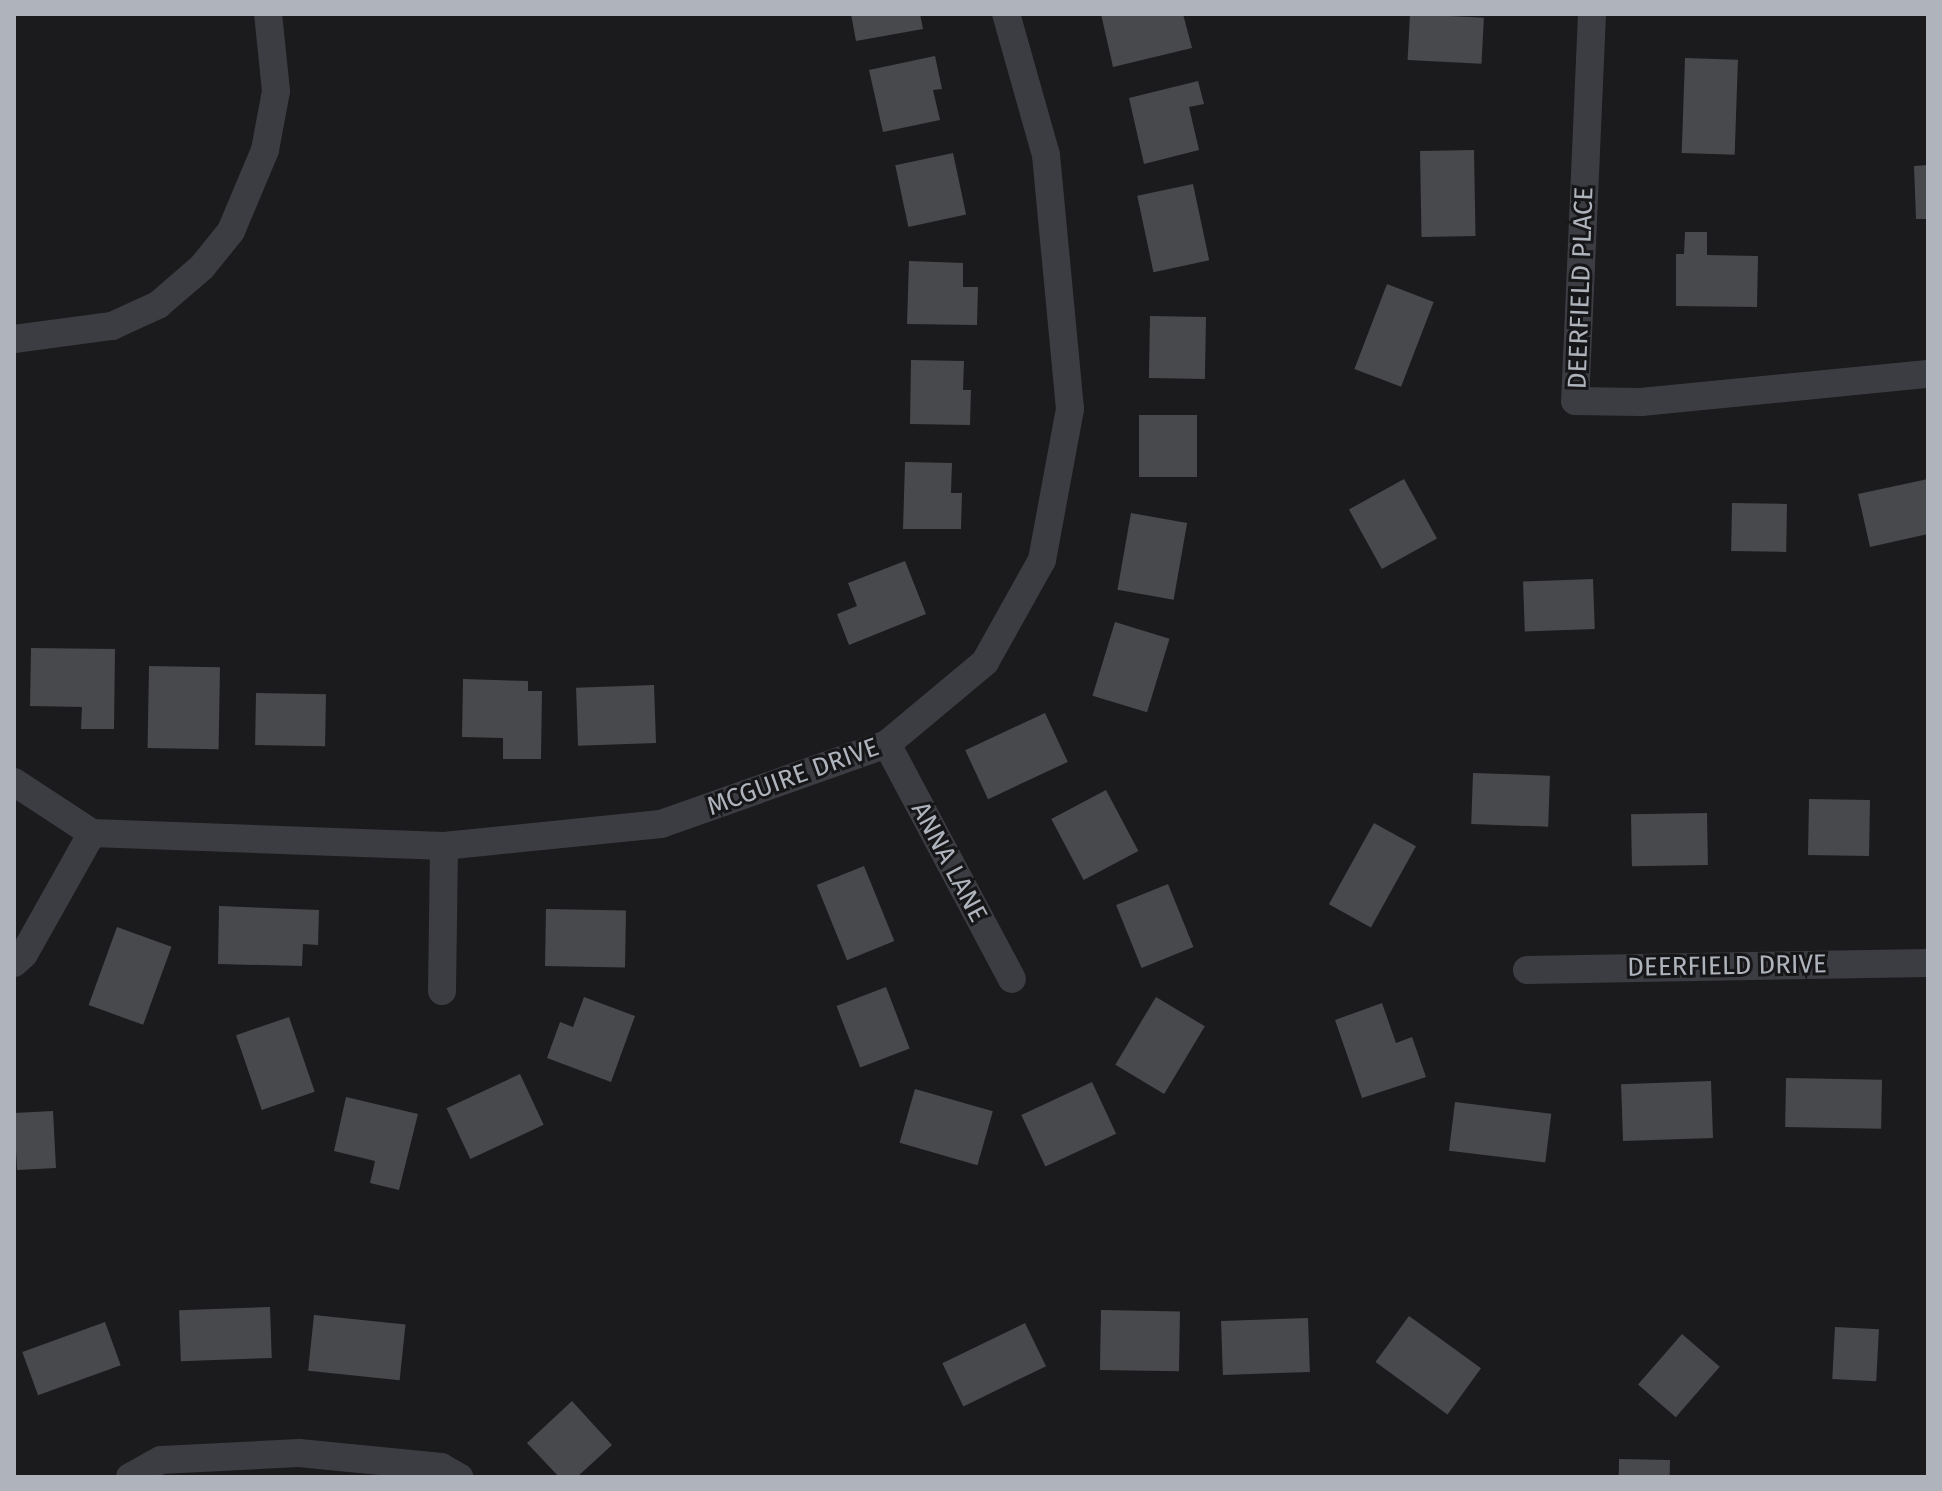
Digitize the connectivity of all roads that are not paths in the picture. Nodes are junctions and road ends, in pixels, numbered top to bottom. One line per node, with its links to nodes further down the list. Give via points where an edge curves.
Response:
1 (268, 14): 4 (street, via 276,91 265,150 231,231 202,267 158,305 112,326)
2 (1006, 14): 6 (street, MCGUIRE DRIVE, via 1046,155 1070,409 1042,560 985,662)
3 (1592, 14): 5 (street, DEERFIELD PLACE, via 1575,401 1641,402)
4 (14, 339)
5 (1928, 374)
6 (887, 744): 9 (street, MCGUIRE DRIVE, via 661,824); 13 (street, ANNA LANE)
7 (14, 782): 8 (street)
8 (92, 833): 9 (street, MCGUIRE DRIVE); 10 (street)
9 (444, 846): 14 (street)
10 (14, 963)
11 (1928, 963): 12 (street, DEERFIELD DRIVE)
12 (1527, 970)
13 (1012, 979)
14 (442, 991)
15 (130, 1477): 16 (street, via 161,1460 299,1453 441,1467)
16 (459, 1477)

